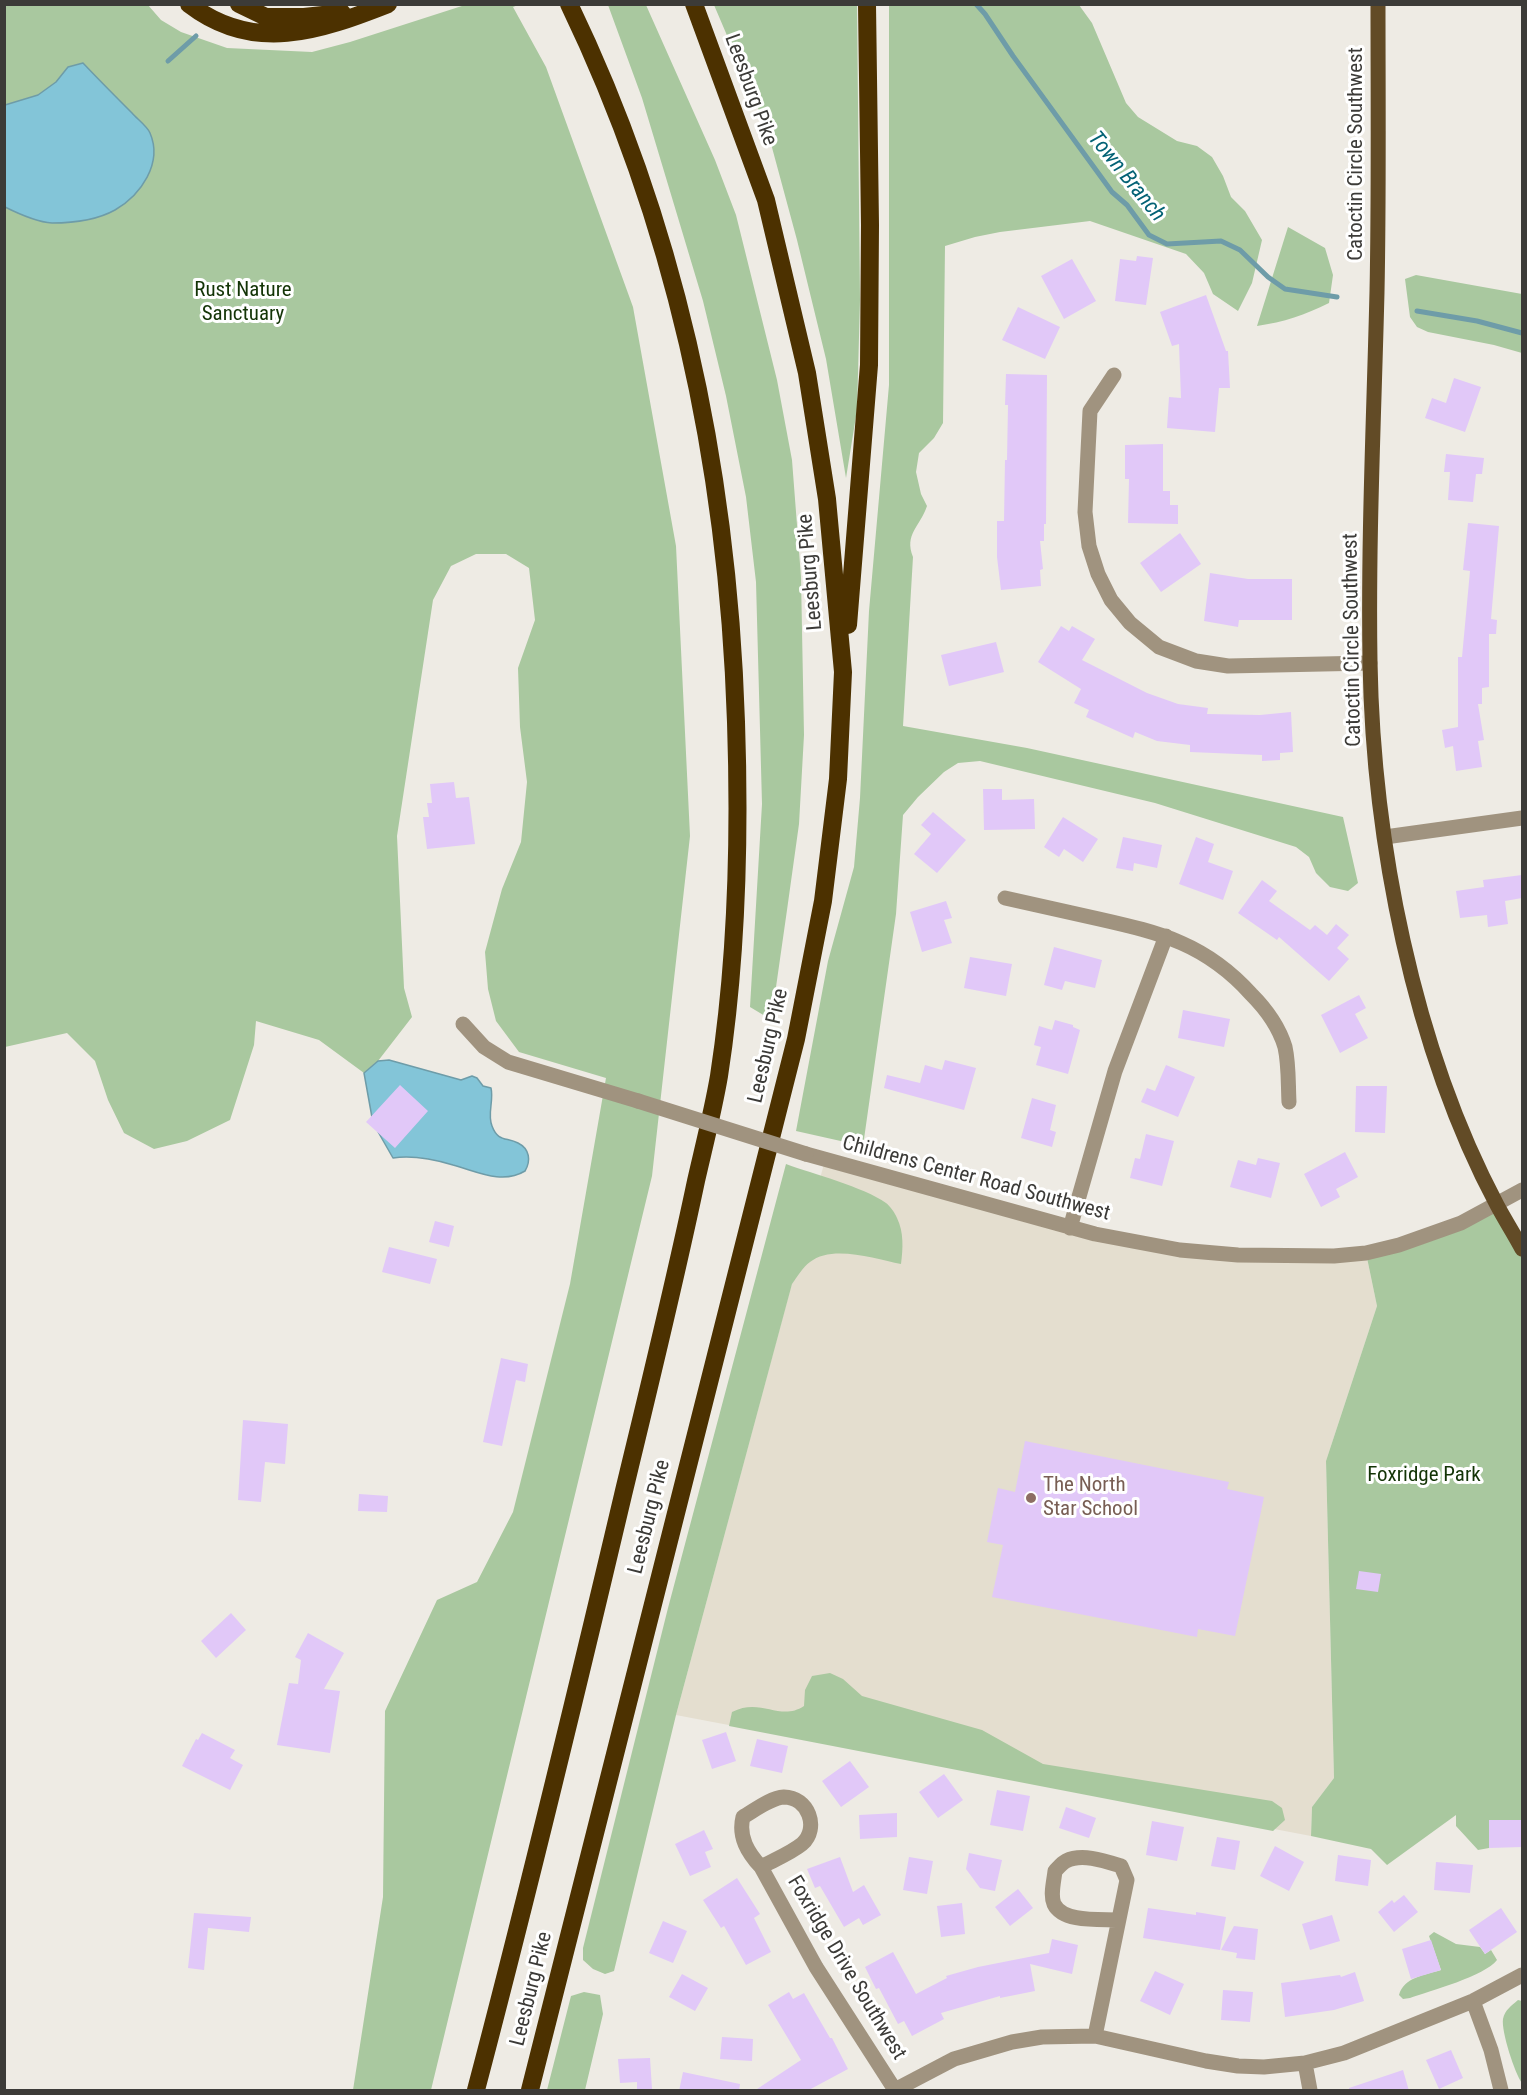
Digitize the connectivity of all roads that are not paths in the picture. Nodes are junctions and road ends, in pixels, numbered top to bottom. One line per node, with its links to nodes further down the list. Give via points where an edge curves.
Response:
1 (189, 4): 4 (highway, via 231,27 255,34 319,29)
2 (239, 4): 3 (highway, via 266,17 285,17 332,15)
3 (376, 4)
4 (388, 4)
5 (569, 4): 29 (highway, Leesburg Pike, via 649,202 699,391 715,479 734,645 737,880 718,1077 686,1231 590,1638)
6 (694, 4): 11 (highway, Leesburg Pike, via 766,200 785,273 807,373 827,499)
7 (867, 4): 11 (highway, via 868,365)
8 (1378, 4): 10 (main road, Catoctin Circle Southwest)
9 (1114, 375): 10 (street, via 1090,411 1085,512 1089,546 1098,574 1111,600 1130,623 1159,647 1196,661 1228,666)
10 (1370, 663): 13 (main road, Catoctin Circle Southwest)
11 (843, 672): 30 (highway, Leesburg Pike, via 838,779 824,890 796,1039)
12 (1522, 818): 13 (street)
13 (1385, 837): 19 (main road, Catoctin Circle Southwest, via 1400,927 1430,1039 1455,1112)
14 (1005, 898): 15 (street)
15 (1166, 936): 17 (street, via 1219,963 1258,1000 1279,1031 1285,1050); 20 (street, via 1115,1071)
16 (463, 1024): 20 (street, Childrens Center Road Southwest, bridge, via 484,1047 508,1062 806,1154)
17 (1289, 1102)
18 (1522, 1190): 19 (street, Childrens Center Road Southwest)
19 (1497, 1204): 20 (street, Childrens Center Road Southwest, via 1461,1223 1399,1245 1334,1256 1180,1250); 21 (main road, Catoctin Circle Southwest)
20 (1070, 1228)
21 (1522, 1249)
22 (761, 1867): 22 (street, Foxridge Drive Southwest, via 802,1844 808,1833 811,1820 806,1808 793,1797 781,1797 743,1817 740,1827 749,1853); 28 (street, Foxridge Drive Southwest, via 816,1967)
23 (1118, 1920): 23 (street, via 1075,1918 1063,1913 1055,1905 1055,1870 1066,1861 1079,1858 1121,1866 1127,1880); 26 (street)
24 (1522, 1975): 25 (street, Foxridge Drive Southwest)
25 (1473, 2001): 27 (street, Foxridge Drive Southwest, via 1344,2053); 32 (street)
26 (1095, 2036): 27 (street, Foxridge Drive Southwest, via 1238,2066); 28 (street, Foxridge Drive Southwest, via 1042,2037 985,2049 954,2059)
27 (1305, 2063): 31 (street)
28 (895, 2090)
29 (476, 2091)
30 (530, 2091)
31 (1310, 2091)
32 (1501, 2091)

